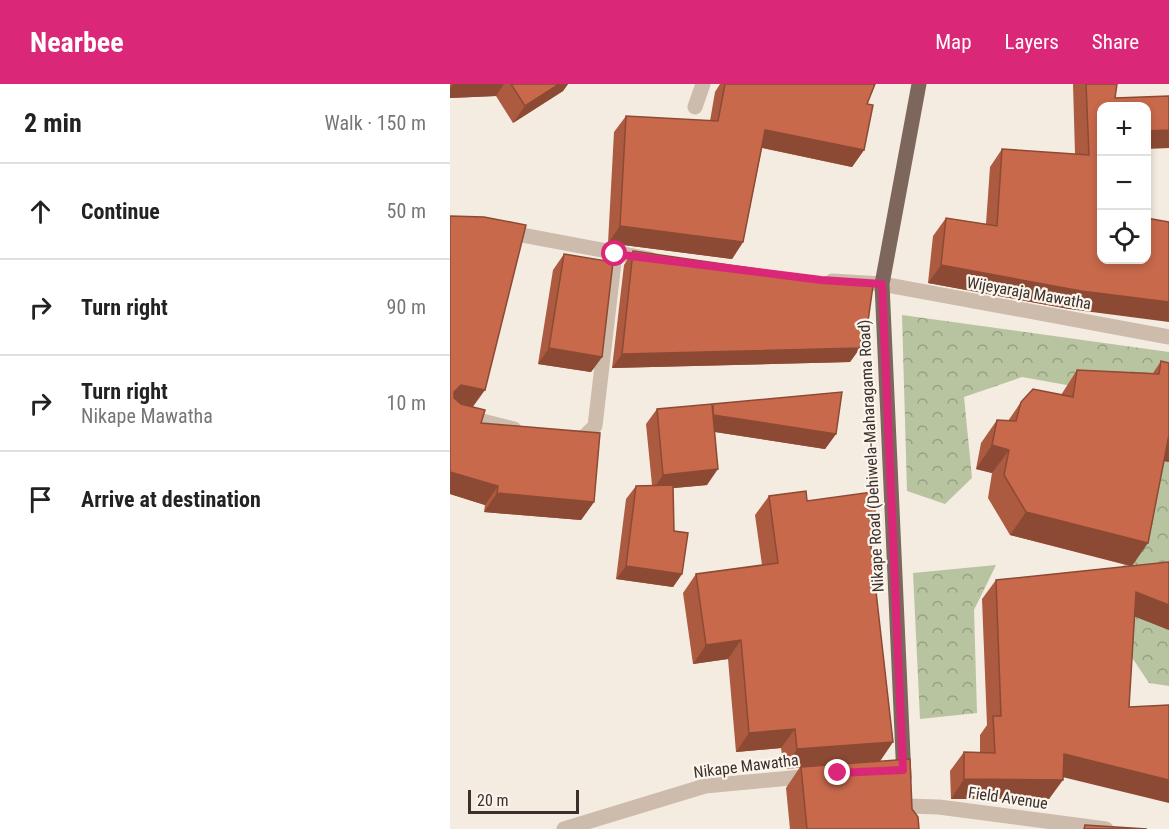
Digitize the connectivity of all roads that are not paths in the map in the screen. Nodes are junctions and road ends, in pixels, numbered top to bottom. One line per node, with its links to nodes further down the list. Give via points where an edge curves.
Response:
1 (703, 84): 3 (street)
2 (919, 84): 8 (main road, Nikape Road (Dehiwela-Maharagama Road))
3 (694, 107)
4 (494, 230): 5 (street)
5 (615, 254): 6 (street); 12 (street, via 596,426 584,436 564,441)
6 (661, 260)
7 (821, 280): 8 (street, Wijeyaraja Mawatha)
8 (882, 284): 9 (street, Wijeyaraja Mawatha); 14 (main road, Nikape Road (Dehiwela-Maharagama Road), via 898,770)
9 (1169, 337)
10 (450, 413): 11 (street)
11 (530, 433)
12 (553, 438)
13 (827, 774): 15 (street, Nikape Mawatha, via 705,786)
14 (906, 812): 16 (street, Field Avenue, via 939,807)
15 (564, 829)
16 (1106, 829)

